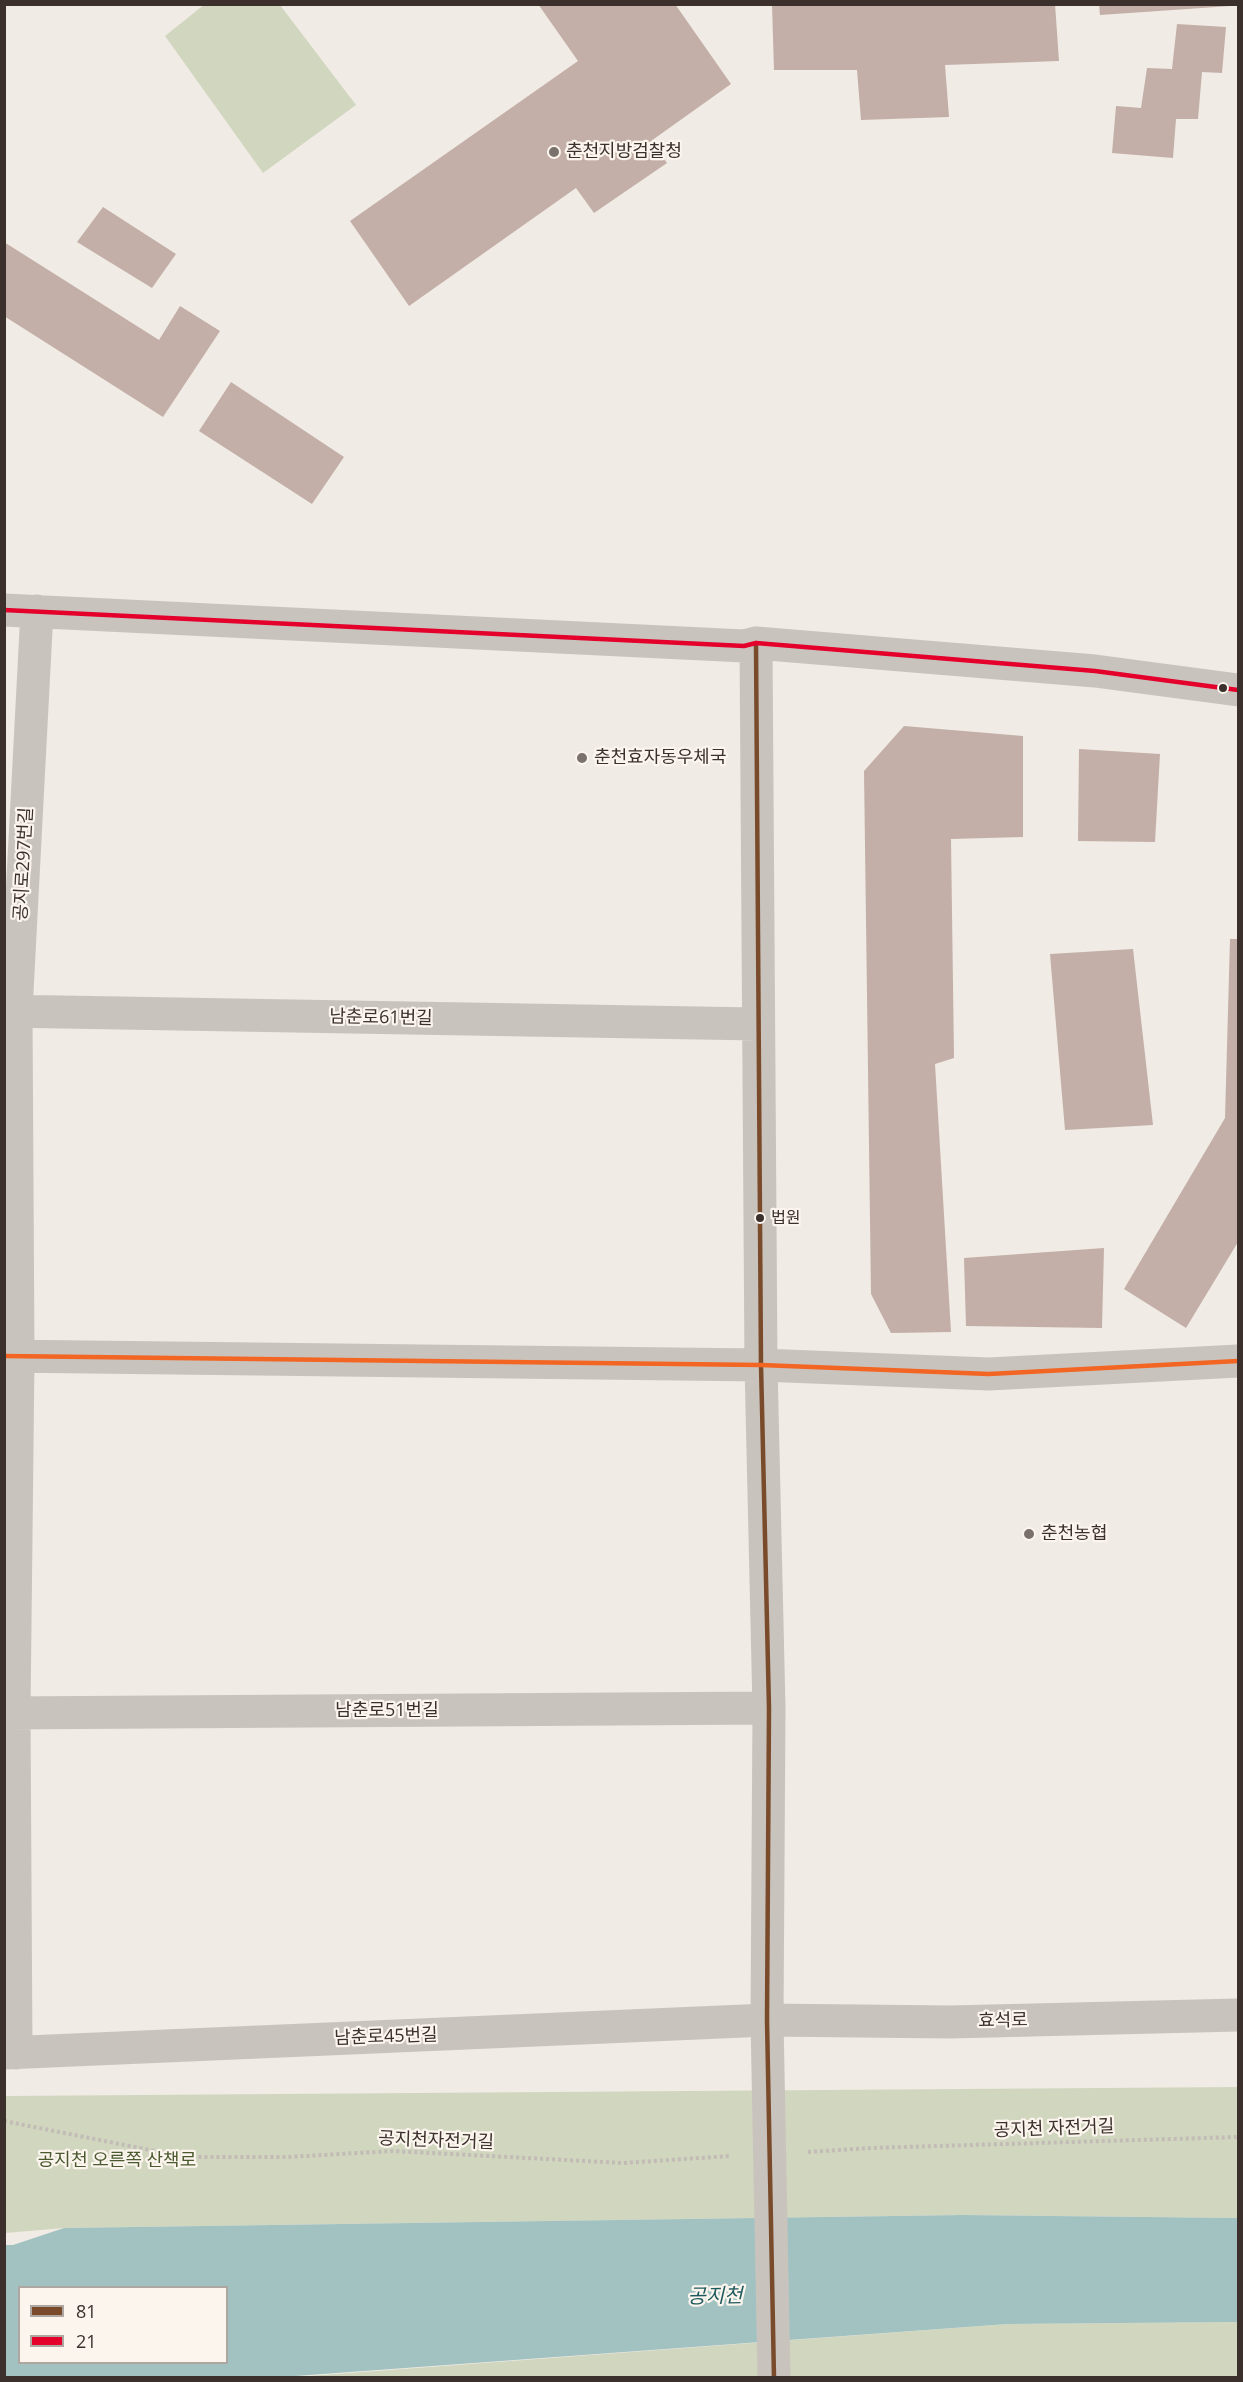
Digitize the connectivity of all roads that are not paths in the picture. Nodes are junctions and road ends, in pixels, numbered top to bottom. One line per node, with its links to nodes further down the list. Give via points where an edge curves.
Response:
1 (4, 610): 2 (street)
2 (38, 611): 3 (street); 5 (street, 공지로297번길)
3 (756, 644): 4 (street, via 1095,671); 6 (street)
4 (1239, 690)
5 (10, 1011): 6 (street, 남춘로61번길); 7 (street, 공지로297번길)
6 (757, 1024): 9 (street)
7 (11, 1357): 9 (street); 11 (street, 공지로297번길)
8 (1239, 1361): 9 (street, via 989,1374)
9 (761, 1365): 10 (street)
10 (769, 1708): 11 (street, 남춘로51번길); 13 (street)
11 (9, 1713): 14 (street, 공지로297번길)
12 (1239, 2015): 13 (street, 효석로, via 950,2022)
13 (767, 2020): 14 (street, 남춘로45번길); 15 (street)
14 (10, 2053)
15 (774, 2378)

